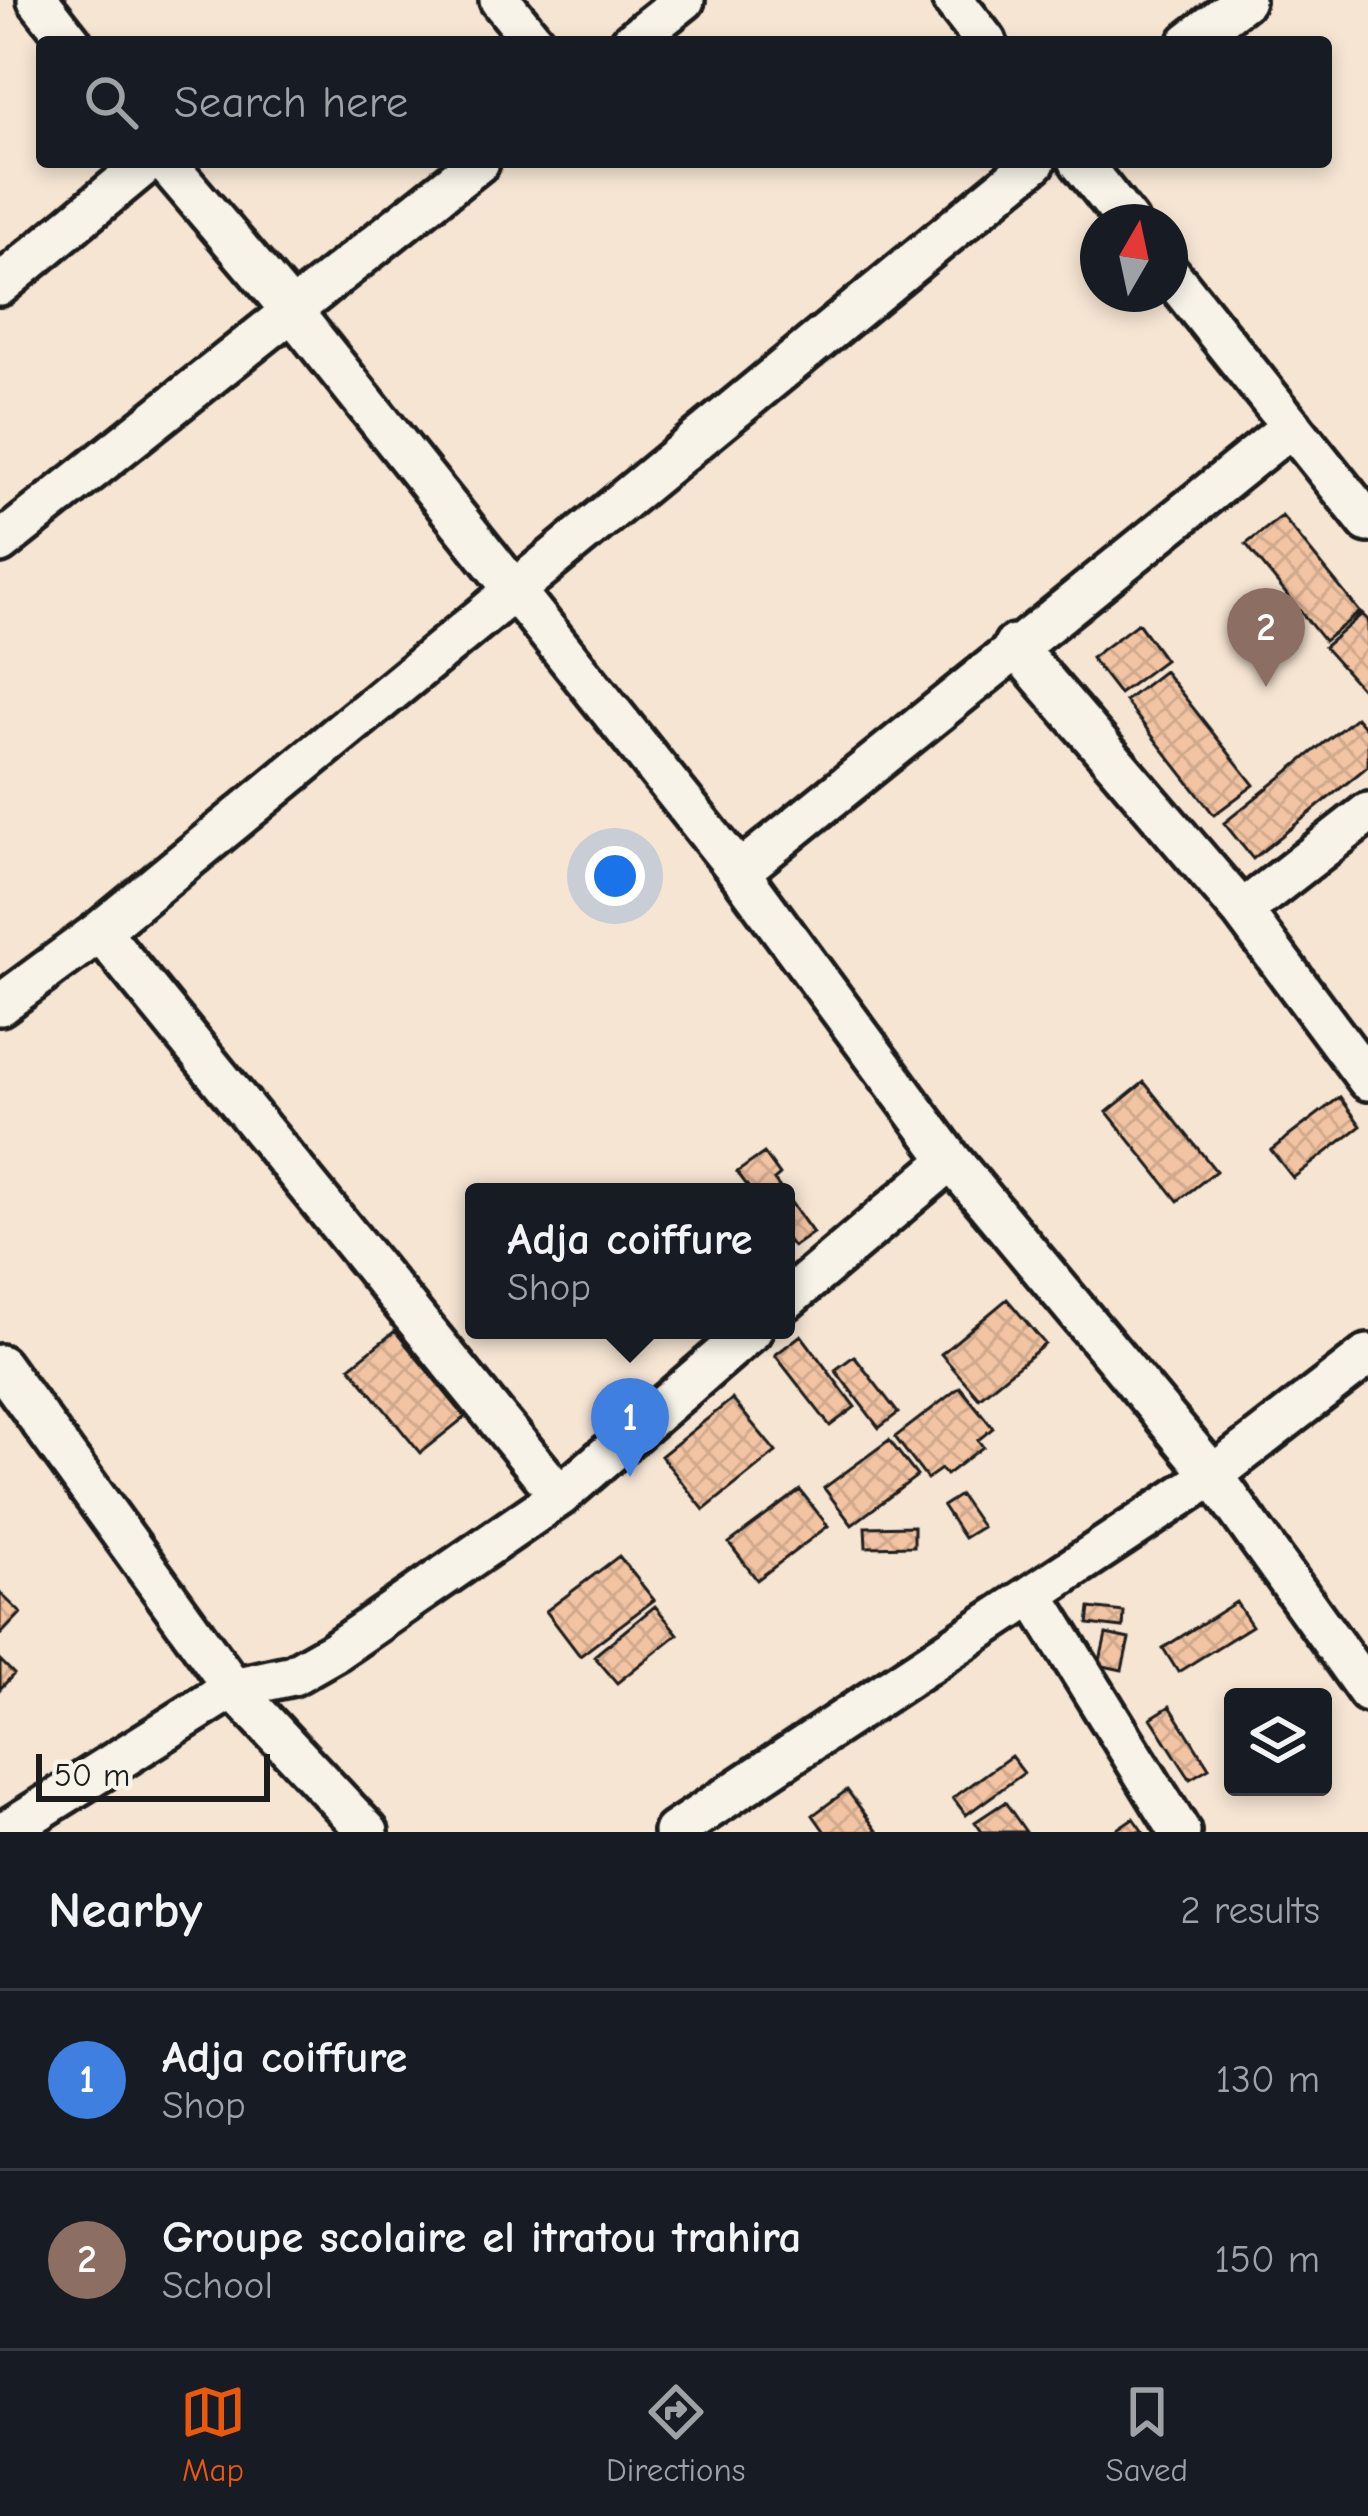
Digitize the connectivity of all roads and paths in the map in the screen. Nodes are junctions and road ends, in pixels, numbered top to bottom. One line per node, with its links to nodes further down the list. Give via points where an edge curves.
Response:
1 (38, 0): 6 (street)
2 (500, 0): 7 (street)
3 (684, 0): 8 (street)
4 (953, 0): 9 (street)
5 (1244, 0): 10 (street)
6 (66, 36)
7 (529, 36)
8 (639, 36)
9 (981, 36)
10 (1197, 36)
11 (141, 168): 17 (street)
12 (170, 168): 19 (street)
13 (470, 168): 19 (street)
14 (1028, 168): 23 (street)
15 (1085, 168): 16 (street)
16 (1114, 204)
17 (0, 285)
18 (1188, 296): 20 (street)
19 (291, 310): 22 (street); 23 (street)
20 (1292, 425): 21 (street); 24 (street)
21 (1368, 523)
22 (0, 543)
23 (513, 592): 26 (street); 28 (street)
24 (1014, 645): 26 (street); 27 (street)
25 (1368, 813): 27 (street)
26 (739, 872): 31 (street)
27 (1242, 911): 30 (street)
28 (100, 931): 29 (street); 37 (street)
29 (0, 1005)
30 (1368, 1080)
31 (951, 1160): 32 (street); 36 (street)
32 (795, 1292)
33 (742, 1339): 37 (street)
34 (1368, 1355): 36 (street)
35 (0, 1365): 39 (street)
36 (1214, 1475): 38 (street); 40 (street)
37 (560, 1496): 39 (street, via 335,1651 293,1675)
38 (1034, 1596): 43 (street); 44 (street)
39 (233, 1688): 41 (street); 42 (street)
40 (1368, 1692)
41 (4, 1832)
42 (368, 1832)
43 (674, 1832)
44 (1180, 1832)

